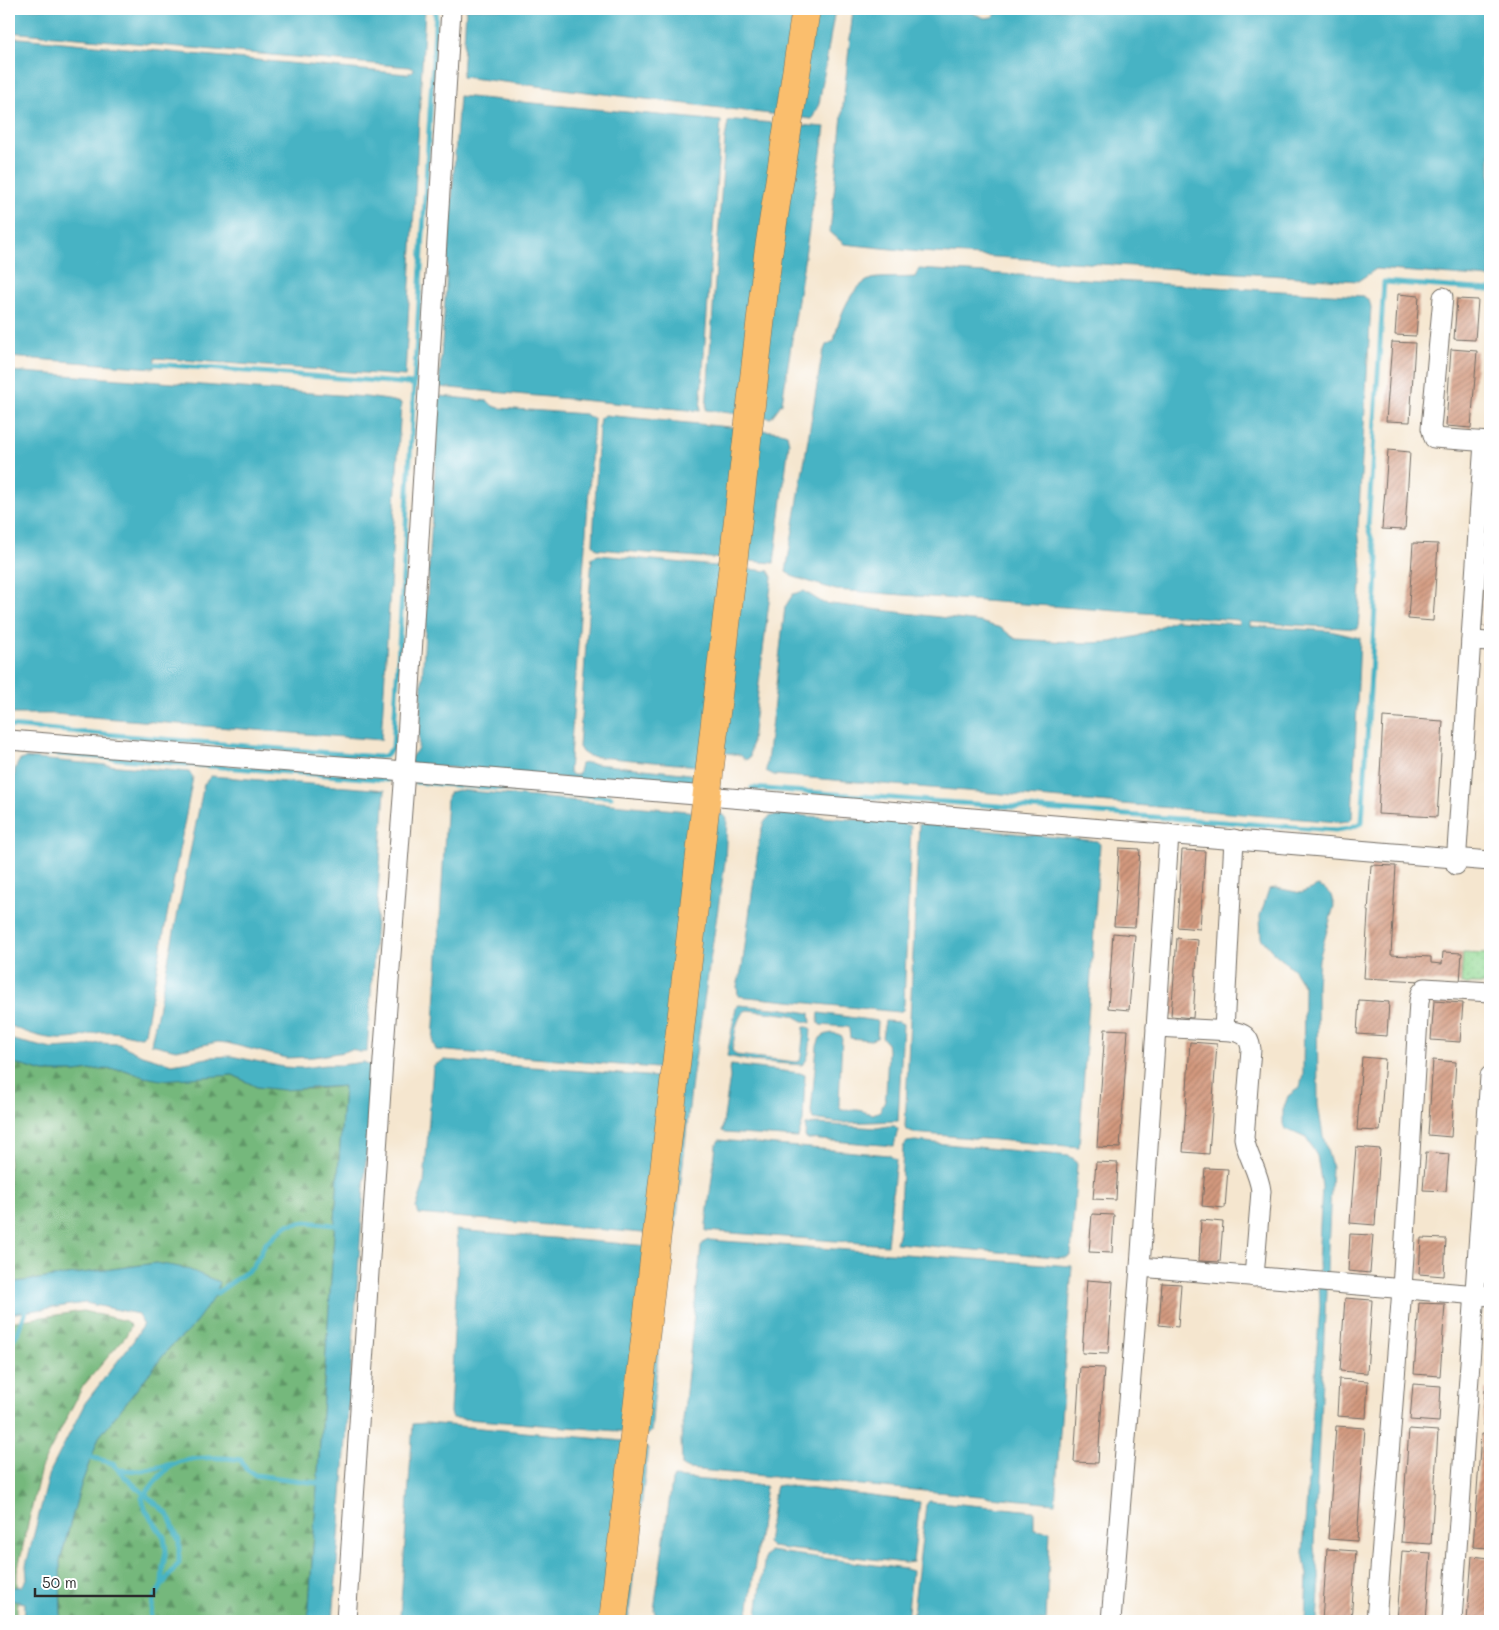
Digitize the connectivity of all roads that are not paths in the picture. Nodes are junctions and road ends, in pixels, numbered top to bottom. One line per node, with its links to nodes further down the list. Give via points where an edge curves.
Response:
1 (452, 9): 8 (street)
2 (806, 9): 9 (main road, via 768,256)
3 (1443, 297): 4 (street, via 1432,433 1434,438)
4 (1487, 442): 5 (street)
5 (1471, 641): 6 (street); 13 (street)
6 (1490, 642)
7 (9, 740): 8 (street)
8 (405, 771): 9 (street); 22 (street)
9 (706, 802): 10 (street); 23 (main road)
10 (1168, 834): 11 (street); 15 (street)
11 (1234, 840): 13 (street); 16 (street)
12 (1490, 861): 13 (street)
13 (1456, 862)
14 (1490, 992): 20 (street, via 1426,988 1421,993)
15 (1156, 1027): 16 (street); 18 (street)
16 (1224, 1030): 19 (street, via 1241,1032 1249,1040 1244,1138 1261,1191)
17 (1490, 1076): 21 (street)
18 (1140, 1267): 19 (street); 24 (street)
19 (1254, 1277): 20 (street)
20 (1402, 1289): 21 (street); 25 (street)
21 (1483, 1296): 26 (street)
22 (346, 1621)
23 (613, 1621)
24 (1111, 1621)
25 (1376, 1621)
26 (1452, 1621)

